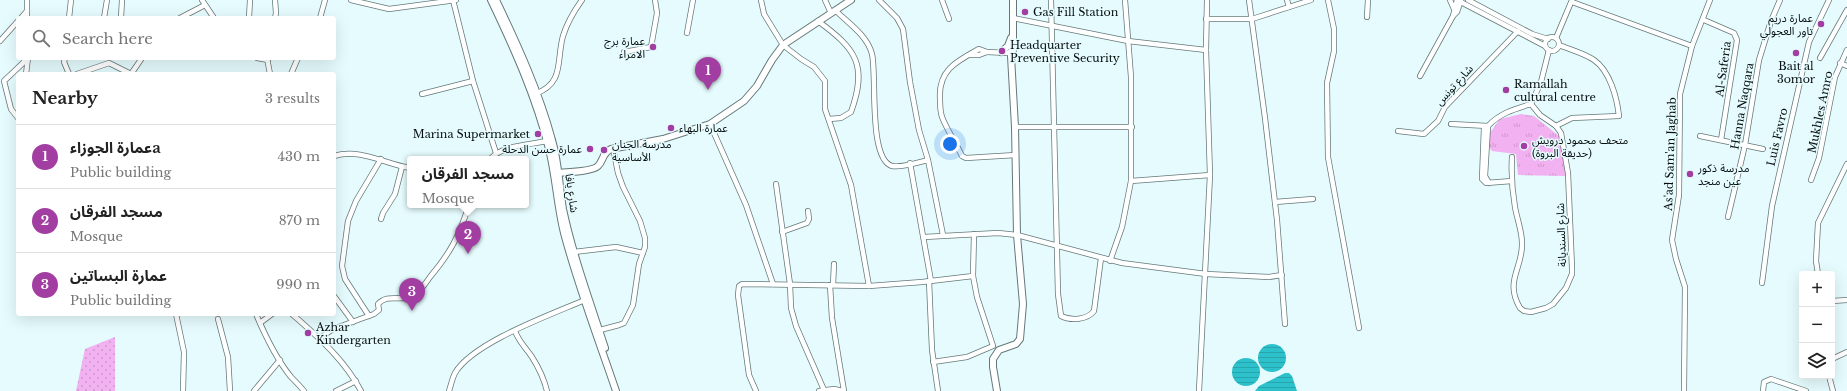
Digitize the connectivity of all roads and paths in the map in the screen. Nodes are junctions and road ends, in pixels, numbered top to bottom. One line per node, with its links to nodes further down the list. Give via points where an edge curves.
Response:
1 (27, 0): 41 (street)
2 (71, 0): 45 (street)
3 (107, 0): 46 (street)
4 (122, 0): 47 (street)
5 (202, 0): 37 (street)
6 (250, 0): 50 (street)
7 (275, 0): 51 (street)
8 (325, 0): 52 (street)
9 (351, 0): 10 (street, via 389,9)
10 (455, 0): 94 (street)
11 (490, 0): 96 (street)
12 (496, 0): 96 (street, شارع يافا, via 523,56)
13 (582, 0): 96 (street, via 563,36 557,76 550,86)
14 (655, 0): 75 (street, via 657,13 651,46)
15 (694, 0): 63 (street)
16 (761, 0): 68 (street, via 764,14)
17 (825, 0): 42 (street)
18 (851, 0): 42 (street)
19 (879, 0): 120 (street, via 897,18 903,29 919,130)
20 (942, 0): 55 (street)
21 (1013, 0): 54 (street)
22 (1052, 0): 61 (street)
23 (1125, 0): 67 (street)
24 (1207, 0): 56 (street)
25 (1249, 0): 57 (street)
26 (1287, 0): 38 (street)
27 (1311, 0): 38 (street)
28 (1328, 0): 171 (street, via 1334,28 1334,51 1327,83 1328,157)
29 (1368, 0): 53 (street)
30 (1450, 0): 39 (street)
31 (1459, 0): 36 (street); 39 (street)
32 (1710, 0): 58 (street, As'ad Sam'an Jaghab)
33 (1780, 0): 111 (street, Hanna Naqqara, via 1759,60)
34 (1829, 0): 153 (street, Luis Favro, via 1809,42 1772,206)
35 (1572, 1): 64 (street); 71 (street)
36 (1469, 2): 39 (street); 62 (street); 65 (street, via 1532,34)
37 (205, 5): 48 (street); 49 (street)
38 (1289, 7): 57 (street)
39 (1456, 10): 93 (street)
40 (1847, 10): 77 (street)
41 (27, 11): 43 (street); 44 (street)
42 (833, 11): 59 (street); 121 (street, via 866,40 872,54 878,145 887,163 896,167)
43 (23, 16)
44 (28, 16)
45 (69, 16)
46 (104, 16)
47 (121, 16)
48 (184, 16)
49 (213, 16)
50 (249, 16)
51 (275, 16)
52 (321, 16)
53 (1367, 17)
54 (1013, 18): 61 (street); 76 (street)
55 (949, 19)
56 (1206, 19): 57 (street); 72 (street)
57 (1252, 19): 132 (street)
58 (1704, 20): 71 (street, As'ad Sam'an Jaghab); 109 (street, Al-Saferia, via 1734,33 1737,40)
59 (818, 22): 68 (street); 99 (street, via 836,34 851,49 859,70 851,112 841,118)
60 (16, 24): 66 (street)
61 (1052, 26): 67 (street); 105 (street)
62 (1518, 32): 70 (street); 107 (street, شارع تونس, via 1445,106 1431,129 1424,134)
63 (687, 33)
64 (1556, 38): 65 (street); 69 (street)
65 (1548, 39): 70 (street)
66 (0, 41)
67 (1128, 41): 72 (street); 106 (street)
68 (783, 45): 99 (street, via 814,67 823,77 825,109); 100 (street, via 758,86 744,101)
69 (1559, 45): 73 (street, via 1555,50); 103 (street, via 1596,61 1614,89 1619,116 1572,118)
70 (1546, 46): 73 (street)
71 (1692, 46): 197 (street, As'ad Sam'an Jaghab, via 1680,94 1679,195 1672,240 1685,287)
72 (1206, 50): 126 (street)
73 (1549, 50): 97 (street)
74 (1847, 50): 84 (street, Mukhles Amro)
75 (624, 52)
76 (1008, 52): 104 (street); 115 (street, via 970,55 956,62 944,76 940,93 943,119 962,156 966,158)
77 (1820, 58)
78 (26, 60): 98 (street, via 4,81 11,109)
79 (27, 60): 86 (street)
80 (64, 60): 87 (street)
81 (141, 60): 90 (street)
82 (267, 60): 91 (street)
83 (297, 60): 92 (street)
84 (1840, 63): 85 (street); 127 (street, Mukhles Amro, via 1819,158)
85 (1847, 66)
86 (26, 72)
87 (68, 72)
88 (83, 72): 89 (street, via 109,64)
89 (127, 72)
90 (132, 72)
91 (270, 72)
92 (292, 72)
93 (1420, 76)
94 (473, 81): 95 (street); 114 (street)
95 (422, 94)
96 (534, 94): 110 (street); 125 (street, شارع يافا, via 552,140)
97 (1532, 104): 102 (street, via 1507,112); 103 (street, via 1540,115)
98 (16, 115)
99 (829, 119): 157 (street, via 851,185)
100 (710, 124): 112 (street, via 663,139); 154 (street, via 746,205)
101 (1451, 124): 102 (street)
102 (1486, 126): 128 (street, via 1485,176 1490,183)
103 (1556, 126): 128 (street, شارع السنديانة, via 1561,133 1568,173 1572,274 1559,299 1538,310 1524,311 1516,297 1514,277 1522,243)
104 (1015, 127): 105 (street); 115 (street)
105 (1054, 127): 106 (street); 142 (street)
106 (1132, 127): 129 (street)
107 (1398, 131)
108 (1700, 136): 109 (street)
109 (1721, 140): 111 (street)
110 (547, 141): 114 (street); 125 (street)
111 (1745, 145): 113 (street); 135 (street, Hanna Naqqara)
112 (613, 148): 125 (street, via 605,152 596,168); 144 (street, via 618,173 645,238)
113 (1763, 149)
114 (496, 152): 117 (street)
115 (1016, 155): 139 (street)
116 (336, 156): 119 (street, via 352,154)
117 (493, 156)
118 (1512, 158): 128 (street, شارع السنديانة)
119 (381, 159): 123 (street); 166 (street, via 356,201 348,221 342,266 345,279)
120 (928, 160): 121 (street); 140 (street)
121 (910, 163): 141 (street)
122 (1847, 164): 148 (street, via 1818,223)
123 (402, 167): 124 (street); 136 (street, via 395,194)
124 (407, 168)
125 (556, 173): 143 (street, شارع يافا); 159 (street, via 564,232)
126 (1210, 176): 129 (street); 149 (street)
127 (1811, 180)
128 (1512, 181)
129 (1132, 182): 146 (street, via 1122,227)
130 (776, 184): 137 (street)
131 (1314, 199): 132 (street)
132 (1275, 202): 150 (street)
133 (468, 208): 166 (street, via 456,242 418,292 409,297 385,298 378,304 379,310)
134 (808, 210): 137 (street, via 807,223)
135 (1728, 217)
136 (381, 219)
137 (782, 232): 155 (street)
138 (974, 234): 139 (street); 140 (street); 151 (street)
139 (1017, 235): 142 (street); 195 (street, via 1023,304 1021,334 1016,344 999,350 993,359)
140 (943, 236): 141 (street)
141 (924, 237): 152 (street)
142 (1057, 246): 145 (street); 145 (street, via 1058,294 1062,316 1068,318 1084,318 1094,311)
143 (574, 252): 144 (street, via 616,247); 159 (street, شارع يافا)
144 (643, 253): 172 (street, via 633,305 624,323)
145 (1101, 258): 146 (street)
146 (1110, 261): 149 (street)
147 (834, 264): 156 (street)
148 (1818, 271)
149 (1206, 274): 150 (street, via 1270,277); 196 (street)
150 (1282, 275): 170 (street)
151 (973, 276): 152 (street); 178 (street, via 993,346 967,356)
152 (930, 281): 157 (street); 178 (street)
153 (1762, 283)
154 (773, 284): 155 (street); 191 (street, via 742,284 738,288 749,375)
155 (790, 284): 156 (street); 192 (street, via 791,308 796,326)
156 (831, 285): 157 (street); 193 (street, via 832,318)
157 (869, 286)
158 (336, 299): 168 (street)
159 (586, 299): 172 (street, شارع يافا); 173 (street); 189 (street)
160 (1847, 300): 161 (street)
161 (1835, 301)
162 (176, 316): 181 (street, via 184,352)
163 (257, 316): 169 (street)
164 (269, 316): 169 (street)
165 (294, 316): 174 (street)
166 (369, 316): 168 (street)
167 (218, 319): 182 (street, via 228,357)
168 (353, 322): 174 (street, via 333,329)
169 (260, 323): 177 (street)
170 (1285, 324)
171 (1359, 328)
172 (600, 330): 190 (street, شارع يافا)
173 (515, 331): 187 (street, via 501,336 468,358 454,374); 188 (street, via 544,377)
174 (320, 338): 180 (street)
175 (1847, 354): 176 (street)
176 (1835, 358)
177 (280, 360): 183 (street); 184 (street)
178 (933, 362): 194 (street)
179 (1830, 379): 200 (street)
180 (356, 381): 185 (street); 186 (street)
181 (183, 391)
182 (230, 391)
183 (254, 391)
184 (304, 391)
185 (336, 391)
186 (361, 391)
187 (449, 391)
188 (547, 391)
189 (616, 391)
190 (620, 391)
191 (756, 391)
192 (822, 391): 193 (street)
193 (843, 391)
194 (938, 391)
195 (997, 391)
196 (1199, 391)
197 (1684, 391)
198 (1763, 391): 199 (street, via 1764,382 1772,379)
199 (1806, 391)
200 (1833, 391)

